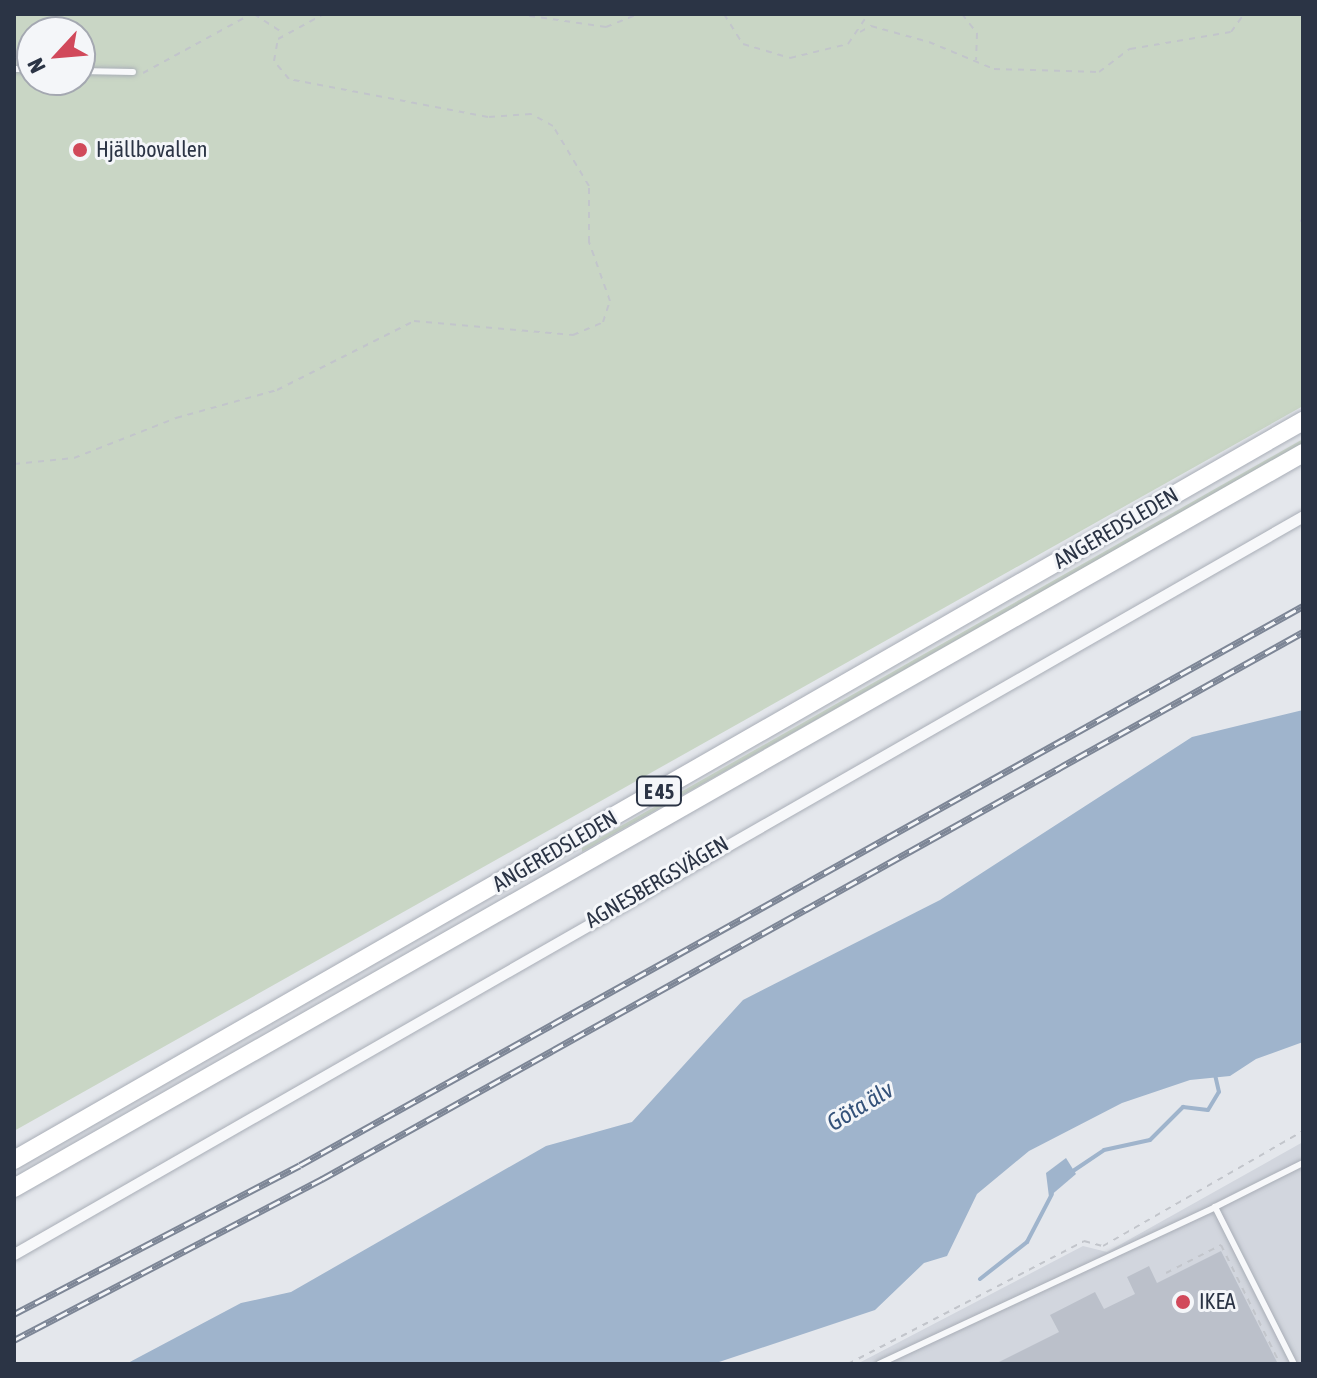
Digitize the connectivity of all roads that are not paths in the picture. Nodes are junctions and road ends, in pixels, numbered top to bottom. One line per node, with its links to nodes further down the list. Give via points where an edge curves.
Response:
1 (96, 71): 2 (lane)
2 (133, 72)
3 (1303, 421): 6 (highway, ANGEREDSLEDEN / E 45)
4 (1303, 453): 8 (highway, ANGEREDSLEDEN / E 45)
5 (1303, 516): 10 (street, AGNESBERGSVÄGEN)
6 (14, 1160)
7 (1303, 1163): 9 (lane)
8 (14, 1188)
9 (1215, 1207): 11 (lane); 12 (lane)
10 (14, 1254)
11 (879, 1364)
12 (1294, 1364)

